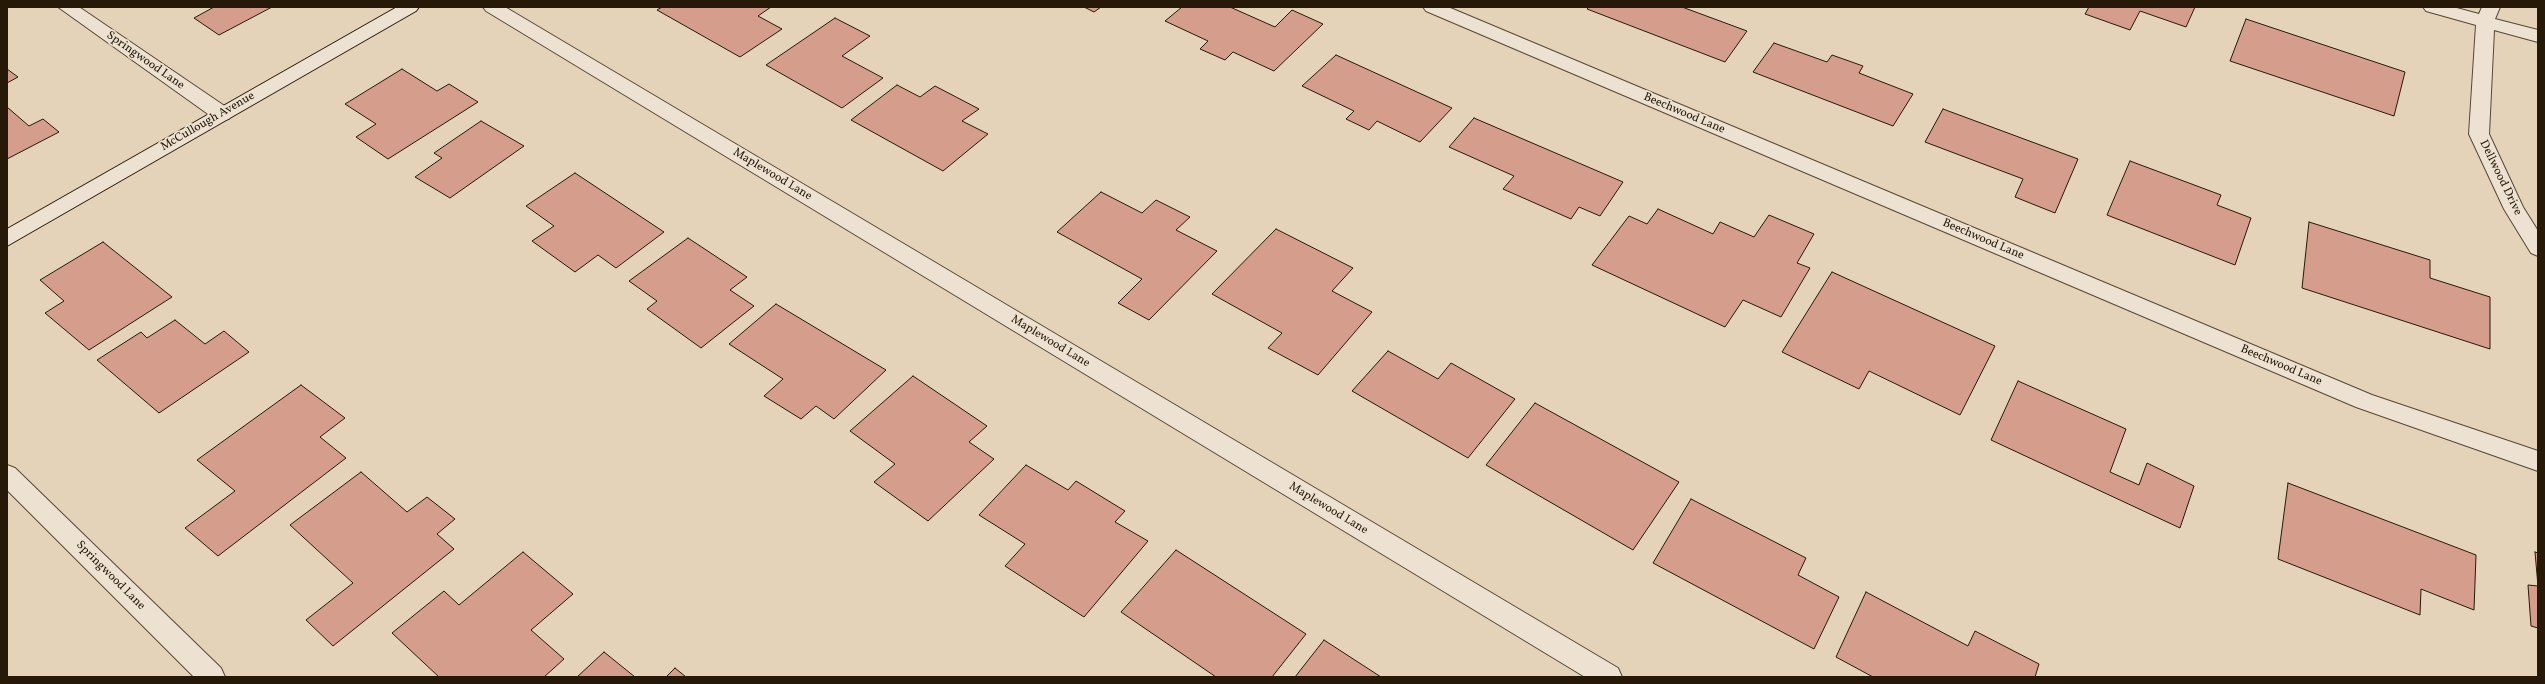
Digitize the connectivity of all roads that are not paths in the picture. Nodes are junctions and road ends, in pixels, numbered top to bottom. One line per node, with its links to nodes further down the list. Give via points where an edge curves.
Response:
1 (410, 7): 8 (street, McCullough Avenue)
2 (492, 7): 14 (street, Maplewood Lane)
3 (1432, 7): 11 (street, Beechwood Lane, via 2364,401)
4 (2432, 7): 6 (street)
5 (70, 8): 8 (street, Springwood Lane)
6 (2488, 15): 7 (street); 10 (street, Dellwood Drive, via 2479,134 2514,209)
7 (2538, 36)
8 (222, 114): 9 (street, McCullough Avenue)
9 (7, 238)
10 (2538, 248)
11 (2538, 461)
12 (7, 475): 13 (street, Springwood Lane)
13 (212, 677)
14 (1609, 677)

